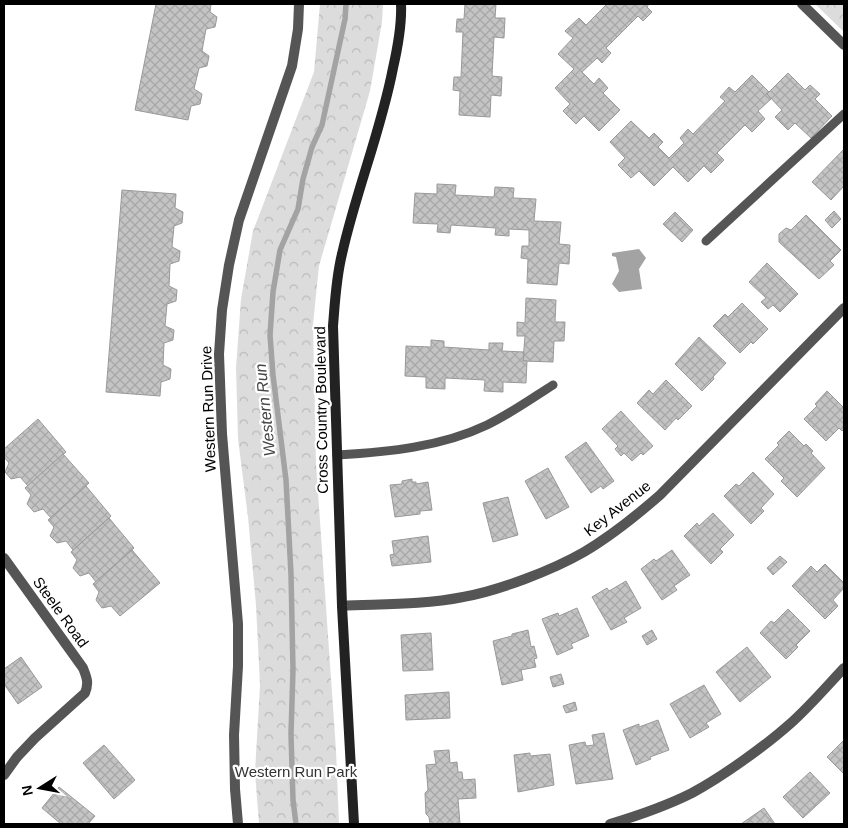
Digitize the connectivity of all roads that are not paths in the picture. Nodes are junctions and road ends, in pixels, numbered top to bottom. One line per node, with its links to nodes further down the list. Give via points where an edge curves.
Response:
1 (299, 4): 14 (street, Western Run Drive, via 292,66 239,220 222,310 219,354 222,434 238,624 234,735)
2 (401, 4): 9 (main road, Cross Country Boulevard, via 402,18 388,95 338,273 333,326)
3 (802, 4): 4 (street)
4 (844, 45)
5 (844, 114): 6 (lane)
6 (706, 241)
7 (844, 308): 11 (street, Key Avenue, via 660,495 583,553 509,584 464,597)
8 (553, 385): 9 (lane, via 488,425 462,436 408,448)
9 (337, 455): 11 (main road, Cross Country Boulevard)
10 (4, 558): 13 (street, Steele Road, via 83,668 88,685 85,693 35,738)
11 (342, 606): 15 (main road, Cross Country Boulevard)
12 (844, 668): 16 (street, via 791,723 725,772 692,793)
13 (4, 775)
14 (238, 824)
15 (354, 824)
16 (610, 824)

